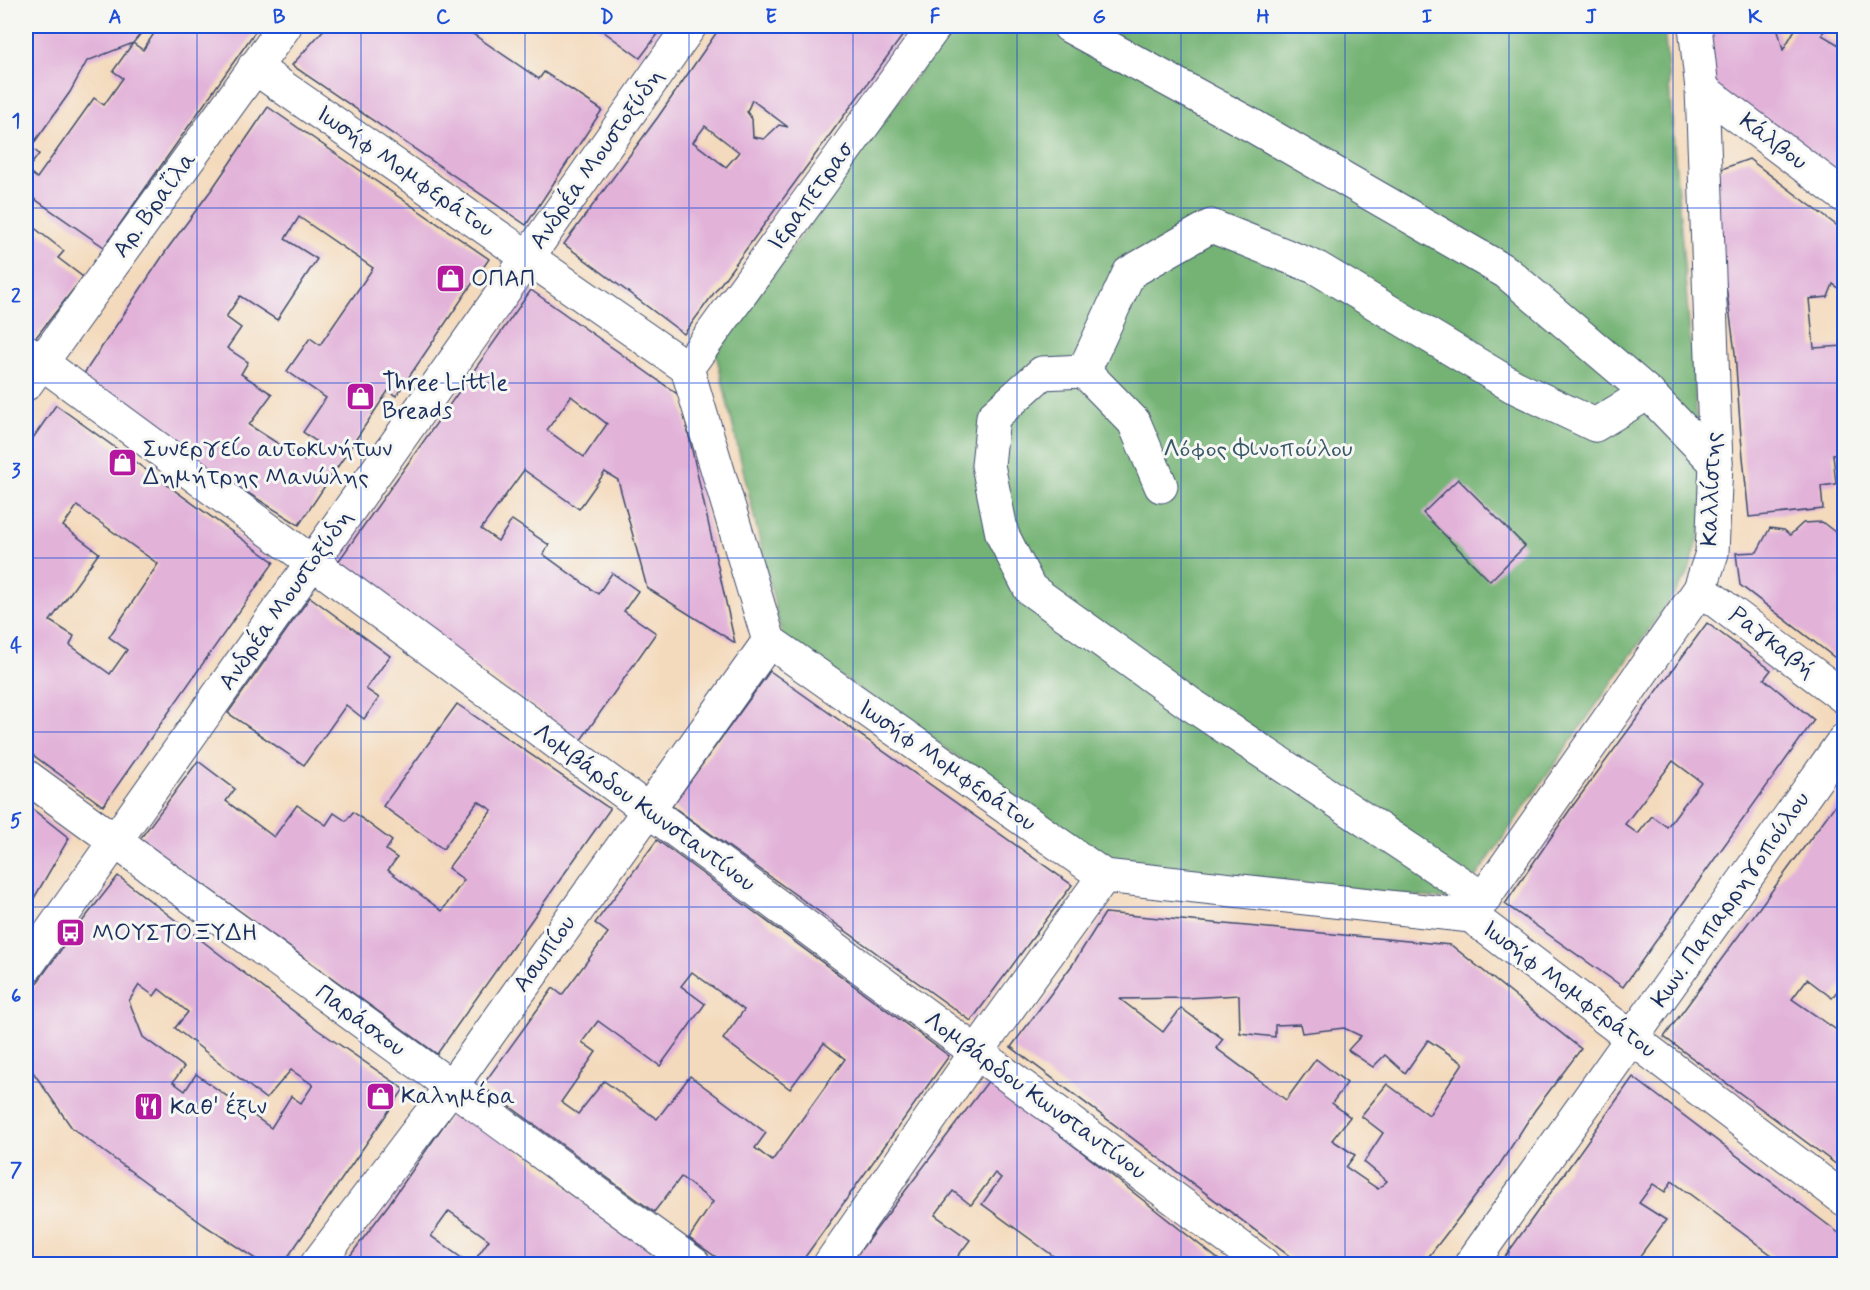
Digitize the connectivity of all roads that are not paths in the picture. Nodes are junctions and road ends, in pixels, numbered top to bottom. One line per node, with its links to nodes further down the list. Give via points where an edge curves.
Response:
1 (285, 26): 6 (street, Αρ. Βραΐλα)
2 (690, 26): 9 (street, Ανδρέα Μουστοξύδη)
3 (935, 26): 11 (street, Ιεραπετρασ)
4 (1070, 26): 13 (street, via 1506,272)
5 (1695, 26): 7 (street, Καλλίστης)
6 (254, 67): 9 (street, Ιωσήφ Μομφεράτου); 10 (street, Αρ. Βραΐλα)
7 (1702, 89): 8 (street, Κάλβου); 14 (street, Καλλίστης)
8 (1845, 195)
9 (528, 257): 11 (street, Ιωσήφ Μομφεράτου); 16 (street, Ανδρέα Μουστοξύδη)
10 (31, 366): 16 (street, Λομβάρδου Κωνσταντίνου)
11 (687, 368): 18 (street)
12 (1084, 371): 13 (street, via 1129,273 1211,226 1317,268 1513,386 1595,424); 15 (street, via 1134,422); 25 (street, via 1042,373 993,417 988,465 1002,534 1030,588)
13 (1648, 393): 14 (street)
14 (1716, 463): 17 (street, Καλλίστης, via 1712,553)
15 (1161, 486)
16 (312, 563): 22 (street, Λομβάρδου Κωνσταντίνου); 23 (street, Ανδρέα Μουστοξύδη)
17 (1700, 590): 19 (street, Ραγκαβή); 25 (street, Καλλίστης)
18 (769, 641): 22 (street, Ασωπίου); 24 (street, Ιωσήφ Μομφεράτου)
19 (1845, 697)
20 (1845, 740): 27 (street, Κων. Παπαρρηγοπούλου)
21 (26, 776): 23 (street, Παράσχου)
22 (648, 810): 28 (street, Λομβάρδου Κωνσταντίνου); 29 (street, Ασωπίου)
23 (115, 842): 26 (street, Ανδρέα Μουστοξύδη); 29 (street, Παράσχου)
24 (1104, 876): 25 (street, Ιωσήφ Μομφεράτου); 28 (street)
25 (1477, 907): 27 (street, Ιωσήφ Μομφεράτου)
26 (26, 967)
27 (1633, 1038): 30 (street, Ιωσήφ Μομφεράτου); 35 (street, Κων. Παπαρρηγοπούλου)
28 (976, 1053): 33 (street); 34 (street, Λομβάρδου Κωνσταντίνου)
29 (451, 1087): 31 (street, Ασωπίου); 32 (street, Παράσχου)
30 (1845, 1199)
31 (317, 1264)
32 (694, 1264)
33 (830, 1264)
34 (1263, 1264)
35 (1471, 1264)

